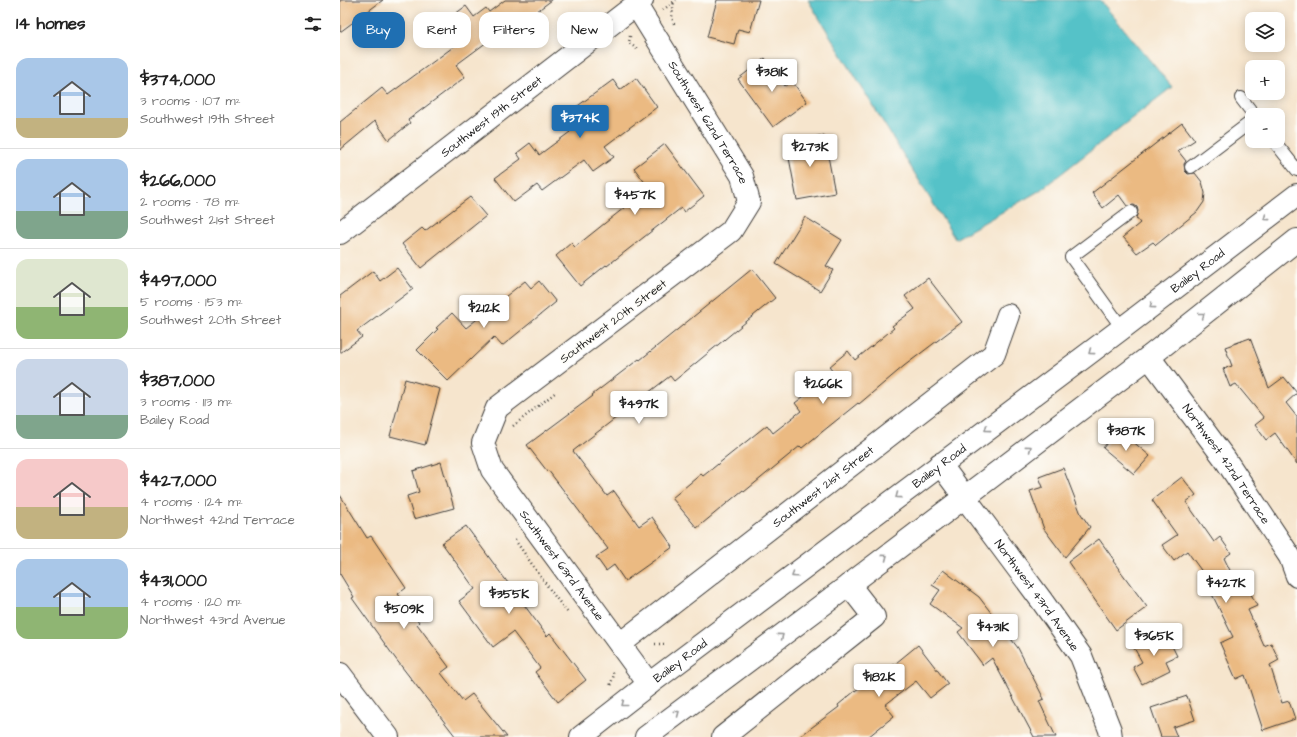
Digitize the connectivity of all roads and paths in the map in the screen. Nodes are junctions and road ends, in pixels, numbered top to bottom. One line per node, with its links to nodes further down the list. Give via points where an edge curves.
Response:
1 (675, 0): 2 (path); 3 (path, via 672,17)
2 (642, 9): 4 (path, via 629,43); 12 (street, Southwest 62nd Terrace, via 742,176); 14 (street, Southwest 19th Street)
3 (674, 25)
4 (641, 52)
5 (1240, 98): 6 (lane)
6 (1248, 108)
7 (1245, 126): 9 (lane)
8 (1280, 148): 10 (lane)
9 (1190, 167)
10 (1297, 170)
11 (1297, 195): 17 (street, Bailey Road, one-way to 17)
12 (750, 202): 21 (street, Southwest 20th Street, via 731,232 497,408)
13 (1131, 212): 17 (lane, via 1071,257)
14 (340, 232)
15 (1297, 240): 18 (street, one-way to 15)
16 (1008, 315): 28 (street, Southwest 21st Street, via 994,354)
17 (1122, 328): 22 (street, Bailey Road, one-way to 22)
18 (1149, 357): 23 (street, one-way to 18); 25 (street, Northwest 42nd Terrace, via 1225,459 1290,557)
19 (560, 390): 20 (path)
20 (511, 429)
21 (483, 443): 29 (street, Southwest 63rd Avenue, via 492,470)
22 (940, 464): 23 (street, Northwest 43rd Avenue); 34 (street, Bailey Road, one-way to 34)
23 (964, 497): 26 (street, one-way to 23); 39 (street, Northwest 43rd Avenue, via 1081,656)
24 (514, 539): 27 (path)
25 (1297, 576)
26 (849, 585): 37 (street, one-way to 26); 38 (street, via 874,617)
27 (572, 618)
28 (638, 630): 29 (street, Southwest 21st Street); 30 (path, via 654,643 669,643)
29 (620, 644): 32 (street, Southwest 63rd Avenue)
30 (664, 647)
31 (612, 666): 32 (path, via 614,675 610,686)
32 (636, 667): 34 (street, Southwest 63rd Avenue)
33 (340, 674): 35 (street)
34 (649, 684): 36 (street, Bailey Road, one-way to 36)
35 (388, 737)
36 (581, 737)
37 (646, 737)
38 (723, 737)
39 (1111, 737)

